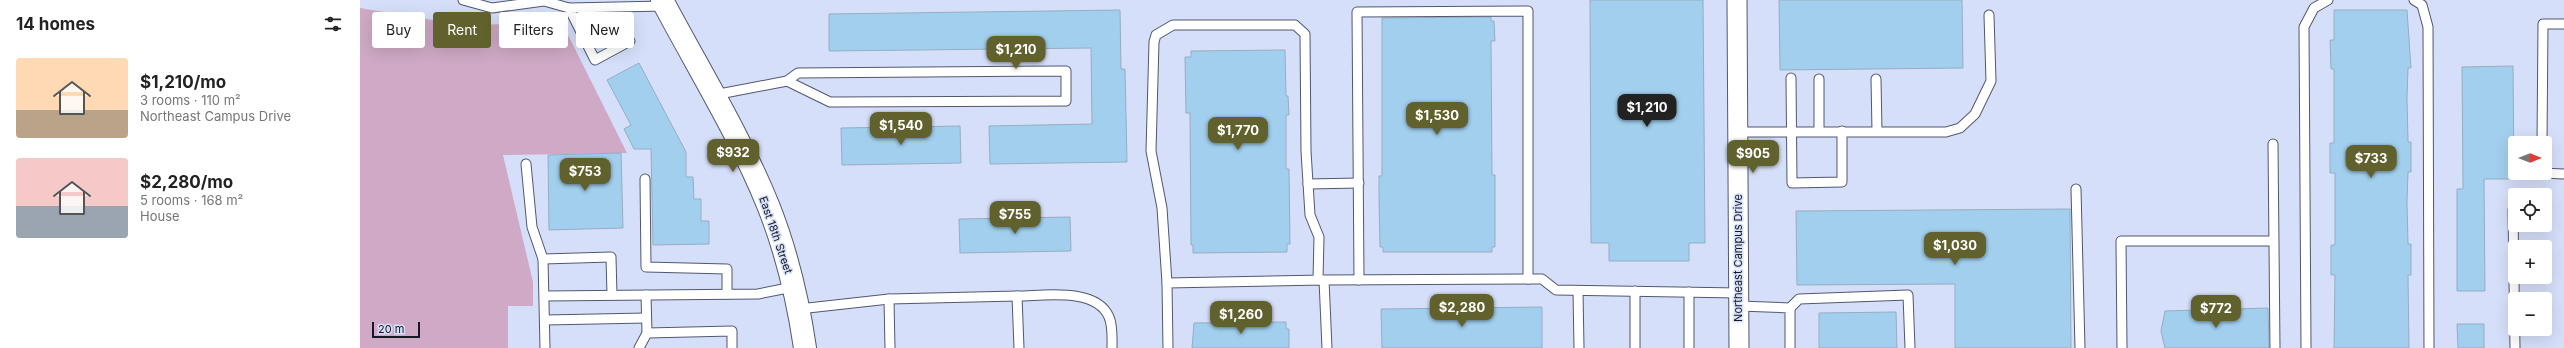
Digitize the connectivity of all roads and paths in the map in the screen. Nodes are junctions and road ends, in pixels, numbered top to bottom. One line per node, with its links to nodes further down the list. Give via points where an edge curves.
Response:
1 (463, 0): 5 (lane, via 492,8)
2 (1737, 0): 21 (street, Northeast Campus Drive)
3 (2328, 0): 73 (lane, via 2314,8 2304,27)
4 (2414, 0): 74 (lane, via 2422,5 2428,27)
5 (543, 1): 7 (lane)
6 (664, 3): 7 (lane); 17 (street, East 18th Street)
7 (569, 8): 9 (lane)
8 (1989, 15): 20 (lane, via 1991,81 1975,114 1960,128 1946,132)
9 (576, 22)
10 (2564, 24): 23 (lane, via 2543,24)
11 (589, 48): 12 (lane, via 595,60)
12 (617, 48)
13 (1791, 78): 22 (lane)
14 (1819, 79): 18 (lane)
15 (1876, 79): 20 (lane)
16 (787, 81): 16 (lane, via 830,102 1066,101 1066,71 798,73); 17 (lane)
17 (713, 96): 39 (street, East 18th Street, via 768,205)
18 (1819, 131): 19 (lane); 22 (lane)
19 (1842, 131): 20 (lane); 22 (lane, via 1842,182 1792,183)
20 (1877, 131)
21 (1738, 132): 22 (lane); 49 (street, Northeast Campus Drive)
22 (1791, 132)
23 (2542, 136)
24 (2273, 144): 33 (lane)
25 (526, 164): 34 (lane, via 532,227)
26 (2552, 173): 27 (lane)
27 (2564, 174)
28 (645, 179): 43 (lane, via 646,267 727,268)
29 (1359, 183): 30 (lane); 35 (lane, via 1357,12 1528,11); 37 (lane)
30 (1308, 184): 36 (lane, via 1310,215 1319,237); 38 (lane, via 1305,34 1294,25 1173,25 1163,30 1156,35 1154,42 1150,151 1162,208)
31 (2076, 189): 70 (lane)
32 (2513, 232): 75 (lane)
33 (2274, 242): 71 (lane, via 2121,241); 72 (lane)
34 (544, 259): 44 (lane, via 611,257); 46 (lane)
35 (1528, 279): 37 (lane); 40 (lane, via 1542,279 1556,290)
36 (1321, 280): 37 (lane); 38 (lane); 63 (lane)
37 (1359, 280)
38 (1167, 283): 62 (lane)
39 (793, 287): 43 (lane, via 758,294); 51 (street, East 18th Street)
40 (1578, 291): 41 (lane); 64 (lane)
41 (1635, 292): 42 (lane); 65 (lane)
42 (1689, 292): 49 (lane); 66 (lane)
43 (727, 294): 45 (lane)
44 (612, 295): 45 (lane); 46 (lane)
45 (646, 295): 52 (lane)
46 (545, 296): 53 (lane)
47 (1017, 296): 48 (lane); 60 (lane); 61 (lane, via 1078,296 1104,308 1110,319)
48 (889, 299): 51 (lane); 59 (lane)
49 (1738, 300): 50 (lane); 67 (street, Northeast Campus Drive)
50 (1790, 308): 68 (lane); 69 (lane, via 1799,299 1908,294)
51 (799, 309): 58 (street, East 18th Street)
52 (646, 318): 53 (lane); 54 (lane)
53 (545, 320): 55 (lane)
54 (647, 333): 56 (lane); 57 (lane, via 732,331)
55 (545, 348)
56 (639, 348)
57 (732, 348)
58 (805, 348)
59 (890, 348)
60 (1019, 348)
61 (1112, 348)
62 (1168, 348)
63 (1327, 348)
64 (1579, 348)
65 (1635, 348)
66 (1689, 348)
67 (1739, 348)
68 (1790, 348)
69 (1910, 348)
70 (2080, 348)
71 (2122, 348)
72 (2275, 348)
73 (2306, 348)
74 (2429, 348)
75 (2515, 348)

